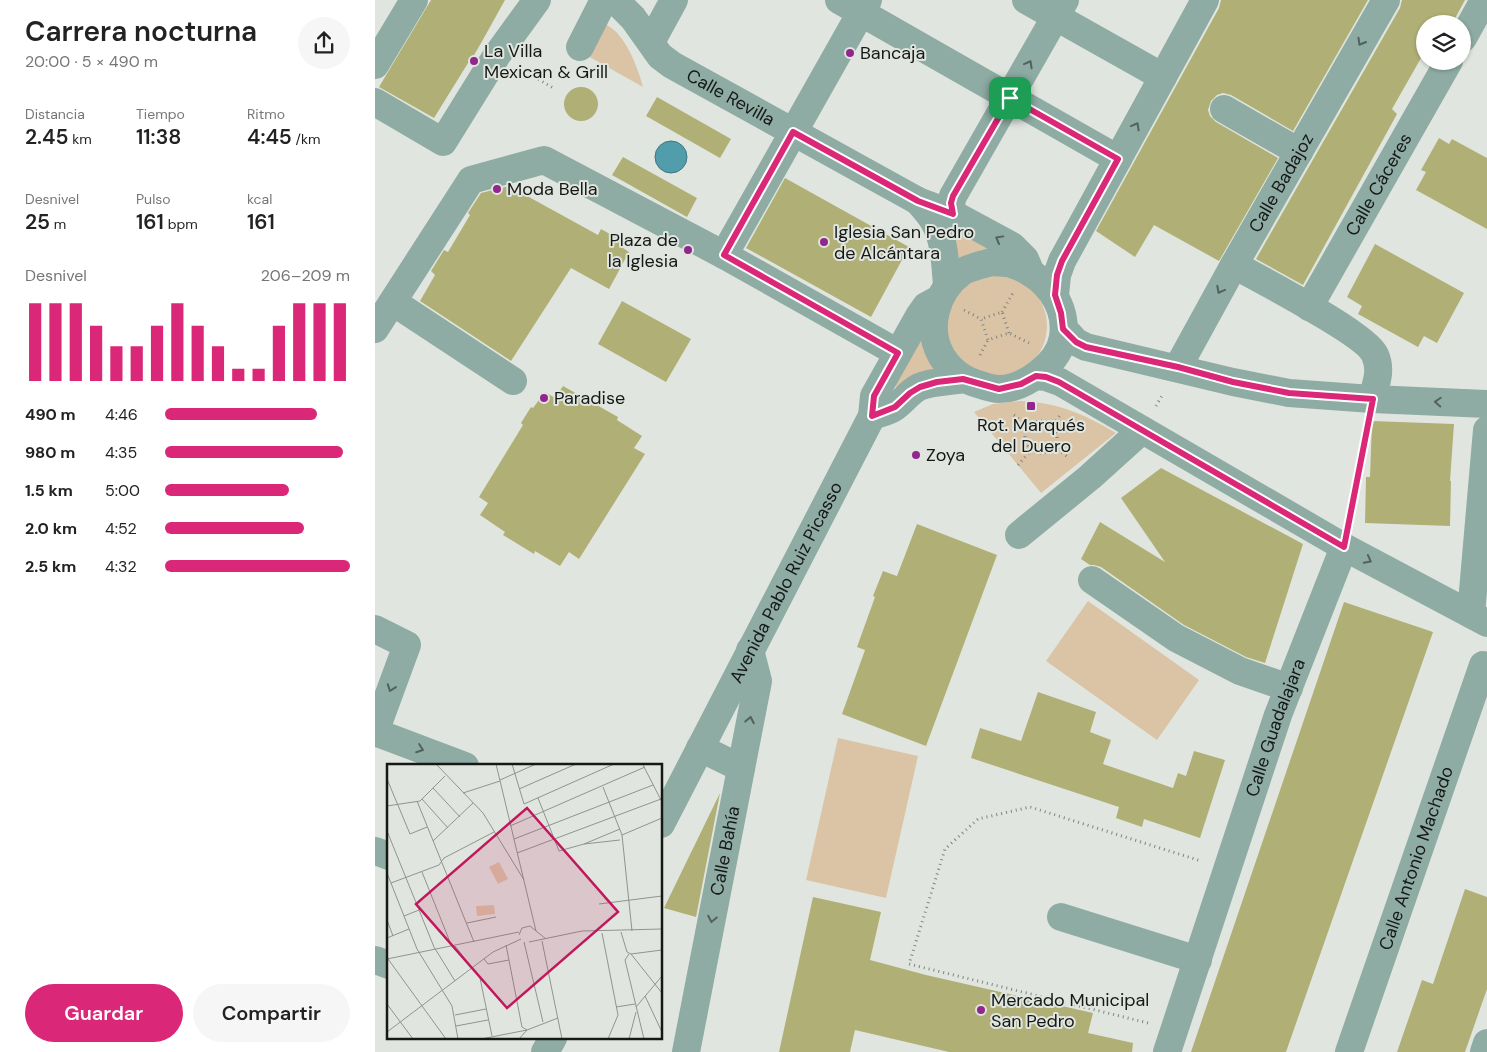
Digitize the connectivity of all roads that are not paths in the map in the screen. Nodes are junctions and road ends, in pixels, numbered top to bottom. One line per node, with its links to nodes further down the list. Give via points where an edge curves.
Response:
1 (414, 0): 15 (street)
2 (537, 0): 19 (street, via 497,55 443,142)
3 (605, 0): 14 (street)
4 (615, 0): 13 (street, Calle Revilla)
5 (674, 0): 13 (street)
6 (1026, 0): 11 (street)
7 (1205, 0): 17 (street)
8 (1386, 0): 22 (street, Calle Badajoz, one-way to 22)
9 (1484, 0): 12 (street)
10 (856, 4): 18 (street); 21 (street)
11 (1060, 8): 17 (street); 18 (street, one-way to 11)
12 (1471, 24)
13 (651, 42): 21 (street, Calle Revilla, via 660,56 672,65)
14 (580, 47)
15 (375, 65)
16 (1444, 70): 32 (street, Calle Cáceres)
17 (1163, 77): 23 (street, one-way to 17)
18 (1010, 98): 23 (street); 25 (street, via 953,196)
19 (375, 102)
20 (1224, 109): 22 (street)
21 (793, 132): 24 (street, Calle Revilla); 26 (street)
22 (1299, 152): 27 (street, Calle Badajoz)
23 (1118, 159): 30 (street, via 1062,261)
24 (918, 201): 25 (street, Calle Revilla); 29 (street, Calle Revilla, via 933,220 943,246)
25 (953, 214): 28 (street, Calle Revilla, one-way to 25, via 1025,259 1011,246)
26 (724, 255): 31 (street, via 544,160 471,180); 35 (street)
27 (1234, 264): 32 (street); 36 (street, Calle Badajoz, one-way to 36)
28 (1023, 282): 29 (street, Avenida Pablo Ruiz Picasso, via 1013,264 991,262 963,271); 30 (street, via 1043,280)
29 (943, 292): 35 (street, Avenida Pablo Ruiz Picasso, via 919,316); 38 (street, Calle Revilla, via 934,314 935,336 942,357)
30 (1055, 295): 34 (street)
31 (393, 302): 33 (street); 39 (street)
32 (1309, 307): 40 (street, via 1359,338 1375,353 1380,370)
33 (375, 329)
34 (1063, 329): 36 (street, via 1086,347); 37 (street, via 1056,355)
35 (898, 353): 42 (street, Avenida Pablo Ruiz Picasso, via 874,396)
36 (1178, 367): 40 (street, via 1289,393)
37 (1036, 376): 38 (street, via 1021,384 999,389); 43 (street, via 1059,382)
38 (963, 379): 42 (street, via 920,387 895,407)
39 (513, 381)
40 (1373, 399): 41 (street, one-way to 40)
41 (1487, 404)
42 (872, 416): 50 (street, Avenida Pablo Ruiz Picasso)
43 (1141, 430): 45 (street); 46 (street)
44 (1487, 430): 48 (street)
45 (1019, 535)
46 (1344, 547): 48 (street, one-way to 48); 52 (street, Calle Guadalajara)
47 (1092, 580): 52 (street, via 1177,638 1240,671)
48 (1479, 619)
49 (375, 629): 53 (street, one-way to 53, via 407,645)
50 (750, 650): 54 (street, Avenida Pablo Ruiz Picasso); 56 (street, Calle Bahía, one-way to 50, via 758,682)
51 (1483, 665): 69 (street, Calle Antonio Machado)
52 (1289, 688): 62 (street, Calle Guadalajara)
53 (375, 732): 55 (street, one-way to 55)
54 (700, 748): 56 (street); 57 (street, Avenida Pablo Ruiz Picasso)
55 (460, 764)
56 (741, 768): 67 (street, Calle Bahía, one-way to 67)
57 (663, 820)
58 (375, 851): 59 (street)
59 (387, 855)
60 (1061, 917): 62 (street)
61 (375, 960): 63 (street)
62 (1198, 960): 68 (street, Calle Guadalajara)
63 (387, 964)
64 (552, 1040): 66 (street)
65 (1487, 1043): 70 (street)
66 (545, 1052)
67 (686, 1052)
68 (1167, 1052)
69 (1349, 1052)
70 (1484, 1052)

